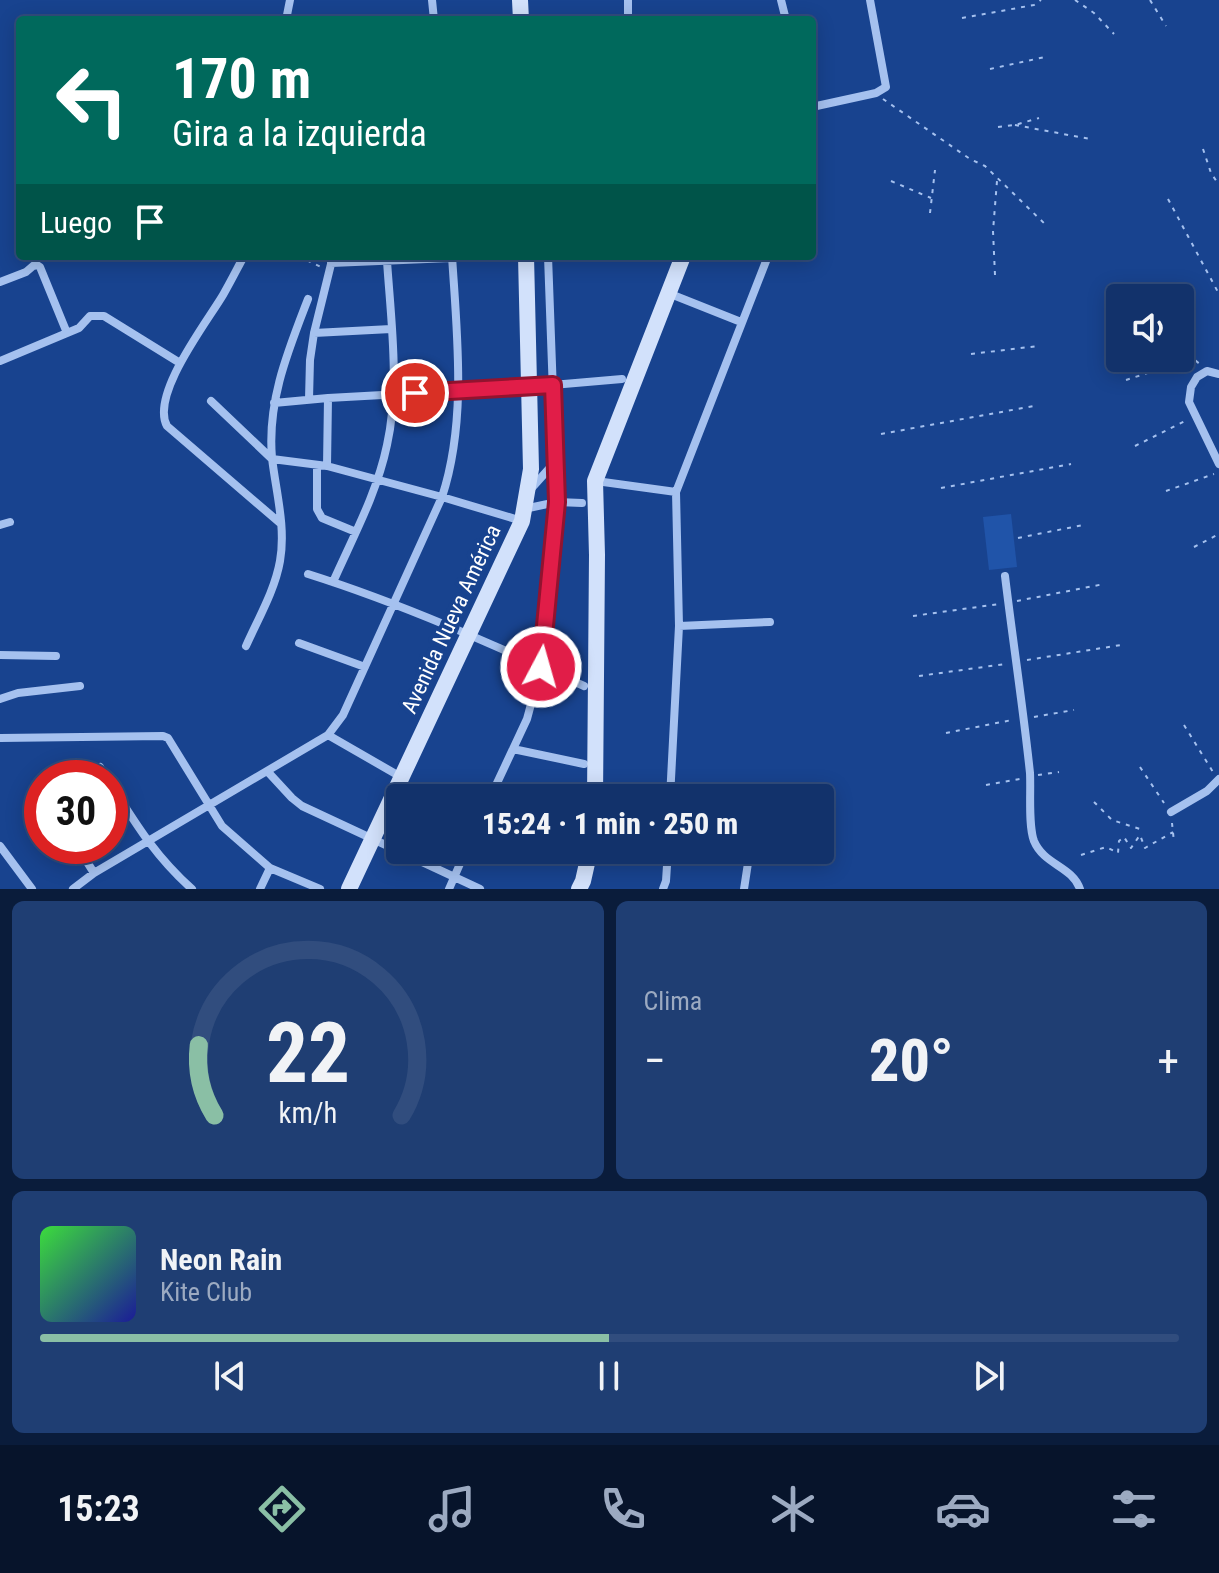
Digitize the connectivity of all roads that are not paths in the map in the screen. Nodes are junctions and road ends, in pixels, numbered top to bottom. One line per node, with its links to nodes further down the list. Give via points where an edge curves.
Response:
1 (870, 0): 2 (street, via 886,87)
2 (816, 106)
3 (242, 260): 20 (street)
4 (403, 260): 10 (street)
5 (452, 260): 25 (street)
6 (526, 260): 24 (street, Avenida Nueva América)
7 (548, 260): 23 (street)
8 (681, 260): 13 (street)
9 (766, 260): 15 (street)
10 (387, 261): 11 (street); 16 (street)
11 (331, 263): 18 (street)
12 (0, 282): 17 (street, via 40,267)
13 (668, 293): 15 (street); 36 (street)
14 (308, 299): 30 (street)
15 (741, 322): 37 (street)
16 (391, 329): 18 (street); 26 (street)
17 (67, 333): 19 (street); 20 (street, via 90,316 104,316)
18 (314, 333): 28 (street)
19 (0, 361)
20 (180, 363): 43 (street, via 165,403 167,426)
21 (1219, 374): 33 (street, via 1207,371 1197,377 1189,402)
22 (622, 379): 23 (street)
23 (553, 385): 24 (street); 32 (street)
24 (529, 387): 25 (street); 41 (street, Avenida Nueva América, via 531,469)
25 (458, 392): 26 (street); 38 (street, via 452,461)
26 (393, 394): 27 (street); 35 (street)
27 (328, 398): 28 (street); 34 (street)
28 (309, 399): 30 (street)
29 (211, 401): 31 (street)
30 (274, 403): 31 (street)
31 (272, 459): 34 (street); 43 (street)
32 (556, 462): 39 (street); 41 (street)
33 (1219, 464)
34 (322, 466): 35 (street); 45 (street, via 319,514)
35 (378, 479): 38 (street); 45 (street)
36 (595, 481): 37 (street); 70 (street)
37 (676, 492): 51 (street)
38 (442, 497): 41 (street); 49 (street)
39 (557, 502): 40 (street); 41 (street); 58 (street)
40 (582, 503)
41 (524, 508): 52 (street, Avenida Nueva América)
42 (10, 522): 44 (street)
43 (280, 523): 54 (street, via 277,573)
44 (0, 525)
45 (356, 532): 48 (street)
46 (308, 574): 48 (street)
47 (1005, 576): 97 (street, via 1033,838 1043,855 1074,876)
48 (333, 582): 49 (street)
49 (392, 603): 52 (street); 57 (street)
50 (770, 622): 51 (street)
51 (679, 626): 71 (street)
52 (468, 634): 58 (street); 67 (street, Avenida Nueva América)
53 (299, 643): 57 (street)
54 (246, 646)
55 (0, 655): 56 (street)
56 (56, 656)
57 (365, 667): 62 (street)
58 (541, 667): 60 (street); 64 (street)
59 (80, 686): 61 (street)
60 (584, 686)
61 (0, 699)
62 (328, 735): 66 (street); 67 (street)
63 (0, 738): 72 (street, via 163,736)
64 (513, 749): 65 (street); 69 (street)
65 (584, 764)
66 (268, 772): 72 (street); 75 (street, via 302,806)
67 (401, 777): 75 (street, Avenida Nueva América)
68 (1218, 780): 74 (street)
69 (497, 784)
70 (595, 784)
71 (671, 784)
72 (211, 806): 76 (street); 83 (street, via 222,826)
73 (128, 811): 76 (street)
74 (1171, 812)
75 (373, 839): 85 (street); 91 (street, Avenida Nueva América)
76 (148, 842): 84 (street); 88 (street)
77 (0, 846): 86 (street)
78 (88, 864): 84 (street)
79 (460, 864): 85 (street)
80 (584, 864): 94 (street)
81 (667, 864): 95 (street)
82 (748, 864): 96 (street)
83 (270, 868): 89 (street); 90 (street)
84 (94, 873): 87 (street)
85 (454, 877): 92 (street); 93 (street)
86 (32, 889)
87 (73, 889)
88 (192, 889)
89 (260, 889)
90 (320, 889)
91 (349, 889)
92 (449, 889)
93 (480, 889)
94 (579, 889)
95 (663, 889)
96 (744, 889)
97 (1080, 889)

